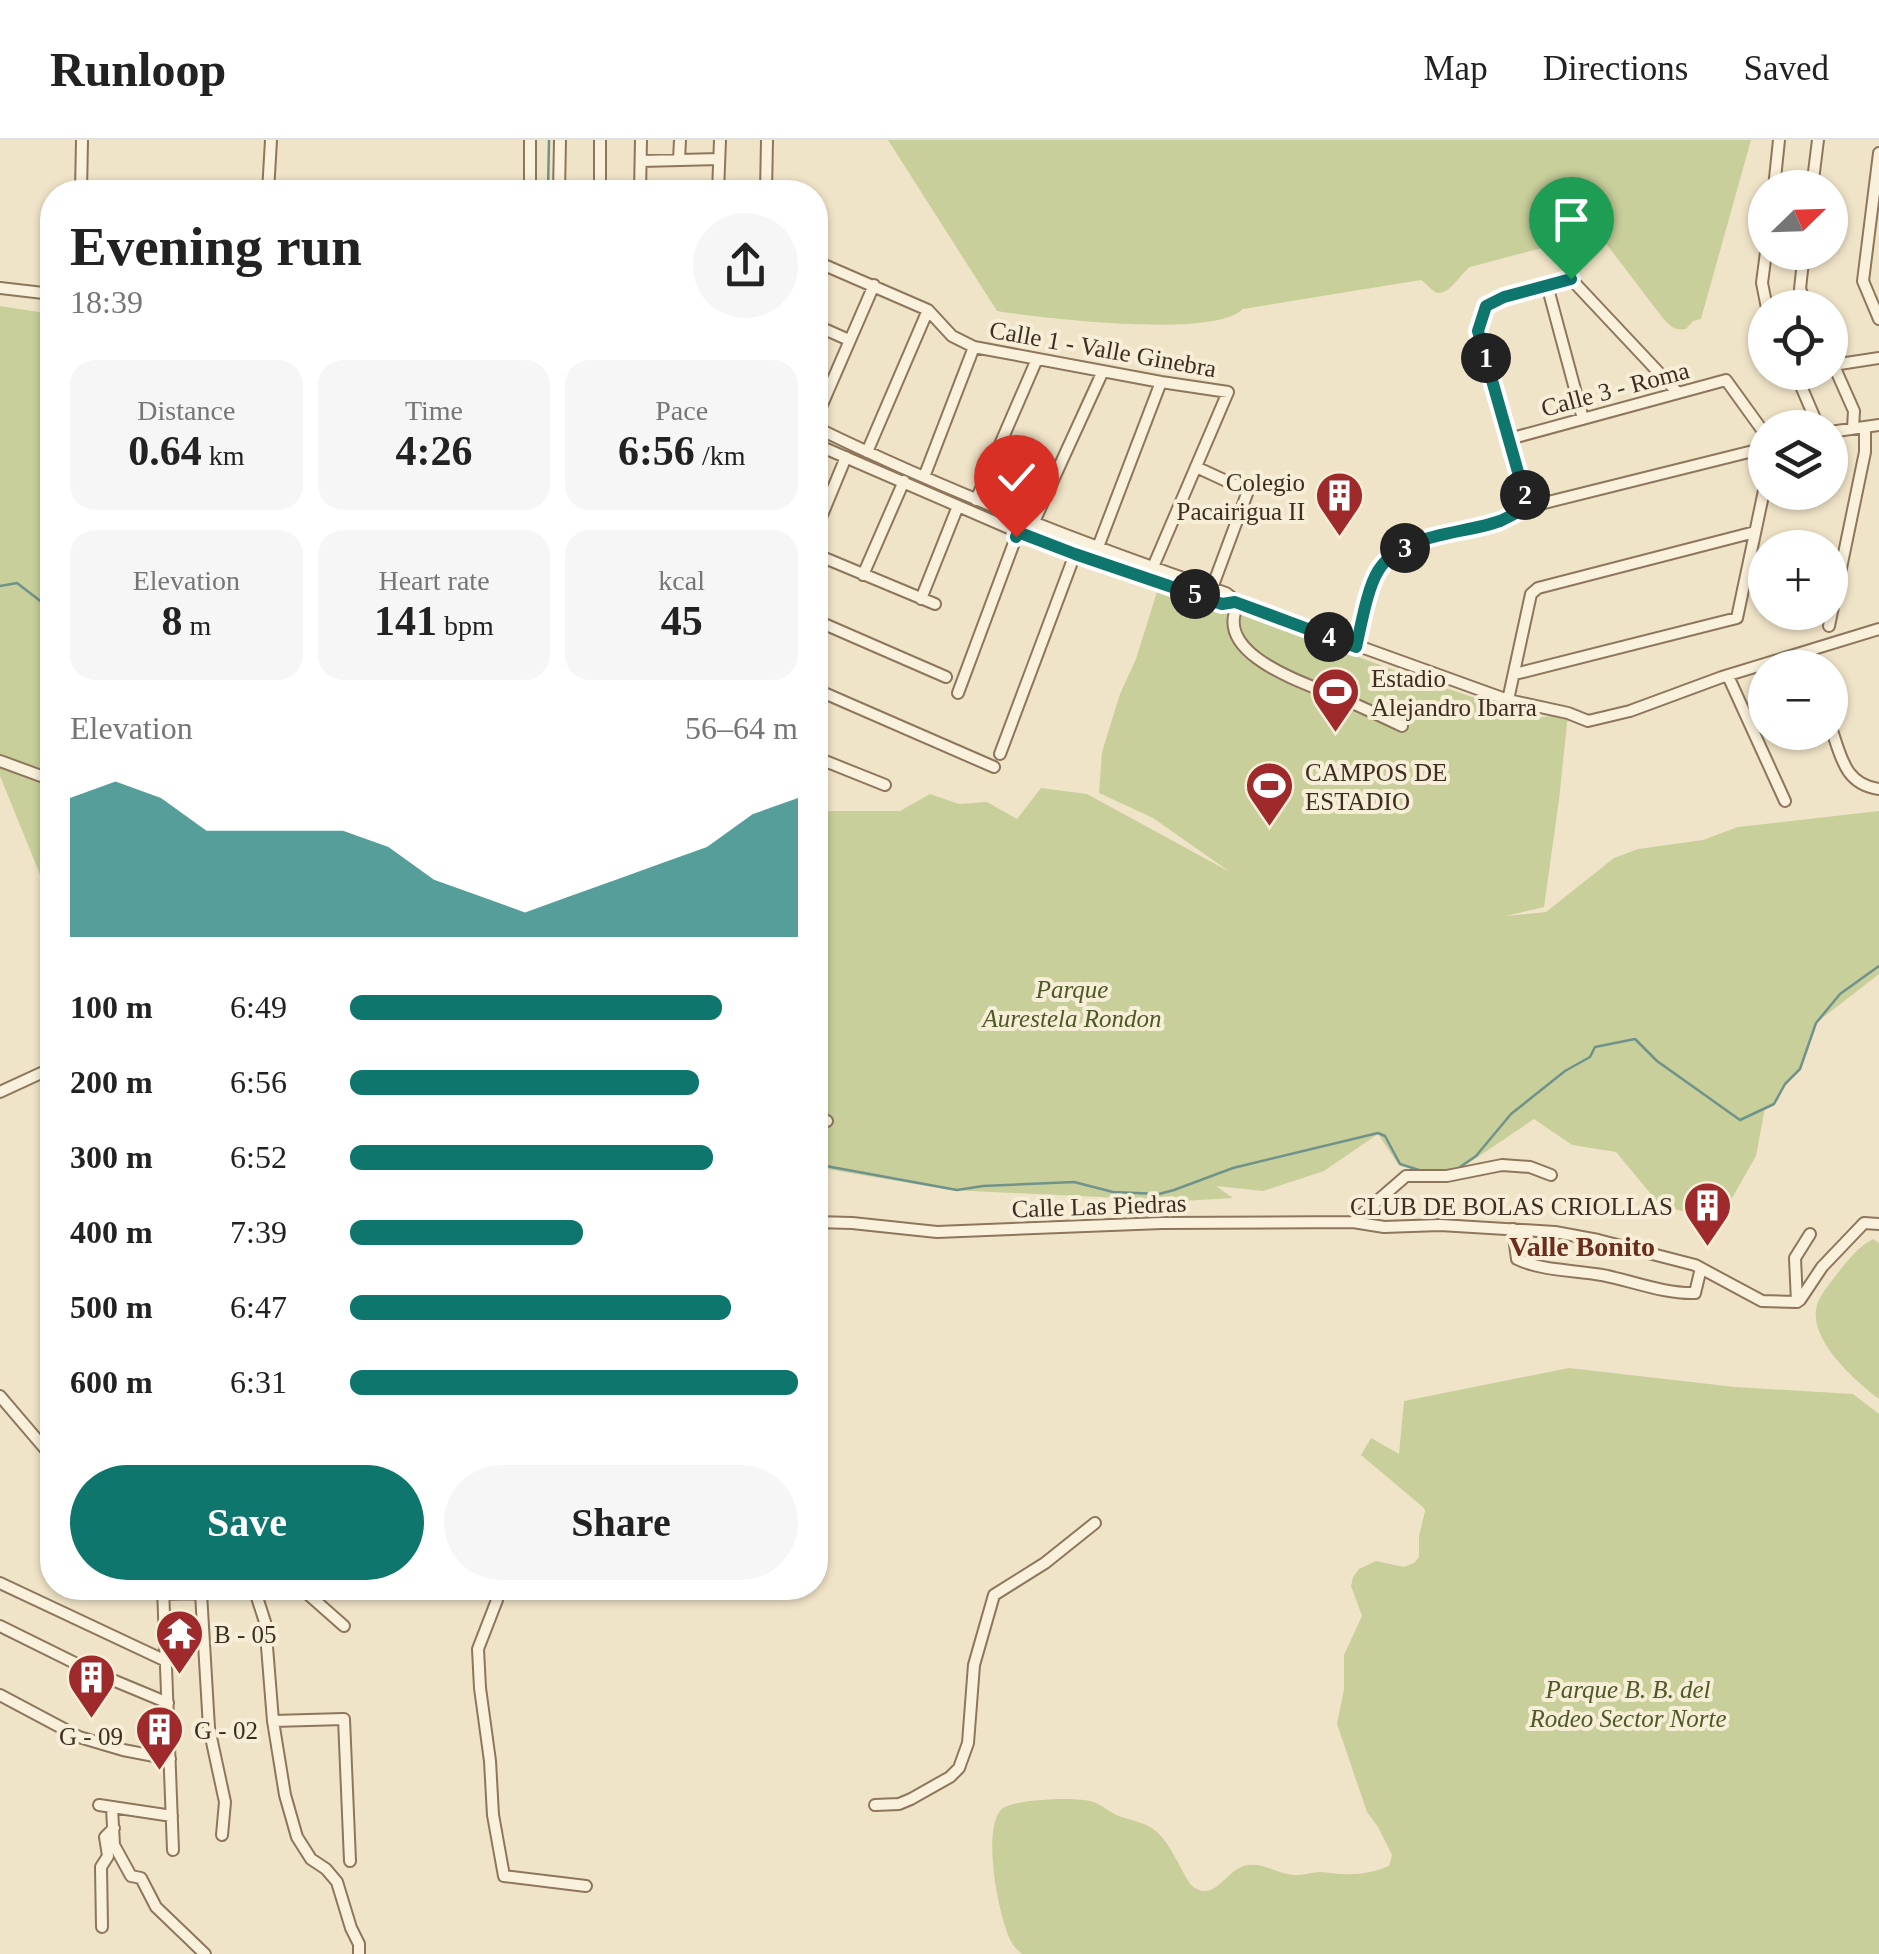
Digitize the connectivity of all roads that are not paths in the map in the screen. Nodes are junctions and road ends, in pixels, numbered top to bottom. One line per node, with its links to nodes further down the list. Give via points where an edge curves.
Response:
1 (82, 140): 18 (street)
2 (271, 140): 19 (street)
3 (530, 140): 20 (street)
4 (560, 140): 21 (street)
5 (600, 140): 22 (street)
6 (641, 140): 15 (street)
7 (680, 140): 14 (street)
8 (720, 140): 13 (street)
9 (766, 140): 25 (street)
10 (1779, 140): 16 (street)
11 (1818, 140): 17 (street)
12 (1879, 153): 32 (street, via 1863,281)
13 (720, 159): 14 (street); 24 (street)
14 (680, 160): 15 (street)
15 (640, 161): 23 (street)
16 (1776, 170)
17 (1814, 170)
18 (81, 180)
19 (269, 180)
20 (530, 180)
21 (560, 180)
22 (600, 180)
23 (640, 180)
24 (719, 180)
25 (766, 180)
26 (828, 266): 27 (street, Calle 1 - Valle Ginebra)
27 (874, 285): 31 (street, Calle 1 - Valle Ginebra); 34 (street)
28 (1547, 285): 43 (street, via 1571,279); 45 (street); 50 (street, via 1486,306 1478,331)
29 (0, 288): 30 (street)
30 (40, 293)
31 (928, 310): 35 (street, Calle 1 - Valle Ginebra, via 952,336); 52 (street)
32 (1879, 319)
33 (828, 331): 34 (street)
34 (849, 340): 41 (street)
35 (974, 347): 37 (street, Calle 1 - Valle Ginebra); 56 (street)
36 (1879, 358): 38 (street)
37 (1037, 359): 39 (street, Calle 1 - Valle Ginebra); 58 (street)
38 (1848, 360)
39 (1103, 371): 40 (street, Calle 1 - Valle Ginebra); 62 (street)
40 (1161, 382): 55 (street, Calle 1 - Valle Ginebra, via 1228,392); 66 (street)
41 (828, 390)
42 (1845, 390): 47 (street)
43 (1678, 393): 44 (street, Calle 3 - Roma, via 1726,380); 45 (street, Calle 3 - Roma)
44 (1748, 410)
45 (1582, 419): 50 (street, Calle 3 - Roma)
46 (1879, 425): 47 (street)
47 (1859, 427): 48 (street); 64 (street, via 1864,452)
48 (1848, 429)
49 (828, 432): 52 (street)
50 (1509, 438): 61 (street)
51 (828, 449): 54 (street)
52 (867, 452): 56 (street)
53 (1748, 452): 61 (street)
54 (846, 457): 57 (street); 59 (street)
55 (1196, 467): 70 (street); 72 (street, via 1248,491)
56 (924, 476): 58 (street)
57 (904, 482): 60 (street); 71 (street)
58 (976, 500): 62 (street)
59 (828, 501)
60 (958, 506): 63 (street); 73 (street)
61 (1528, 507): 78 (street, via 1396,553 1378,570)
62 (1034, 524): 66 (street)
63 (1018, 532): 67 (street); 82 (street)
64 (1848, 532)
65 (1748, 534): 79 (street, via 1538,588 1531,594)
66 (1098, 547): 70 (street)
67 (1075, 554): 74 (street, via 1222,604); 87 (street)
68 (828, 560): 71 (street)
69 (1748, 565): 79 (street, via 1737,618)
70 (1153, 566): 72 (street)
71 (864, 575): 73 (street)
72 (1212, 588): 74 (street)
73 (921, 599): 75 (street)
74 (1237, 602): 78 (street); 85 (street, via 1236,632 1256,660)
75 (935, 604)
76 (828, 626): 81 (street)
77 (1879, 629): 80 (street)
78 (1356, 647): 84 (street)
79 (1515, 674): 84 (street)
80 (1728, 676): 84 (street, via 1588,720); 94 (street)
81 (946, 677)
82 (958, 692)
83 (828, 695): 90 (street)
84 (1508, 700)
85 (1402, 726)
86 (1839, 750): 93 (street, via 1848,774)
87 (1000, 754)
88 (0, 761): 91 (street)
89 (828, 762): 92 (street)
90 (994, 767)
91 (40, 776)
92 (885, 786)
93 (1879, 789)
94 (1785, 801)
95 (40, 1074): 96 (street)
96 (0, 1092)
97 (1551, 1175): 99 (street, via 1502,1165 1406,1176)
98 (828, 1222): 99 (street, Calle Las Piedras, via 938,1232)
99 (1353, 1222): 101 (street, Calle Las Piedras)
100 (1879, 1224): 104 (street, via 1864,1222)
101 (1513, 1229): 103 (street, Calle Las Piedras, via 1598,1240); 103 (street, via 1517,1259 1531,1266 1676,1294 1695,1293)
102 (1810, 1234): 104 (street, via 1795,1258)
103 (1701, 1268): 104 (street, Calle Las Piedras, via 1762,1301)
104 (1796, 1302)
105 (0, 1396): 106 (street)
106 (40, 1443)
107 (1095, 1523): 121 (street, via 994,1595 974,1665 960,1768 911,1800)
108 (0, 1583): 116 (street)
109 (164, 1600): 116 (street)
110 (201, 1600): 124 (street, via 210,1728 225,1802)
111 (258, 1600): 119 (street)
112 (314, 1600): 115 (street)
113 (497, 1600): 127 (street, via 478,1650 504,1876)
114 (0, 1626): 118 (street)
115 (344, 1626)
116 (166, 1661): 118 (street)
117 (0, 1695): 120 (street, via 80,1736)
118 (168, 1703): 120 (street)
119 (273, 1721): 126 (street, via 344,1719); 130 (street, via 296,1837 337,1882)
120 (170, 1759): 122 (street)
121 (874, 1805)
122 (172, 1816): 123 (street, via 105,1807); 125 (street)
123 (114, 1828): 128 (street, via 105,1837); 129 (street, via 114,1845 131,1876 141,1878 156,1907)
124 (222, 1835)
125 (173, 1850)
126 (350, 1860)
127 (586, 1886)
128 (102, 1927)
129 (205, 1954)
130 (358, 1954)

